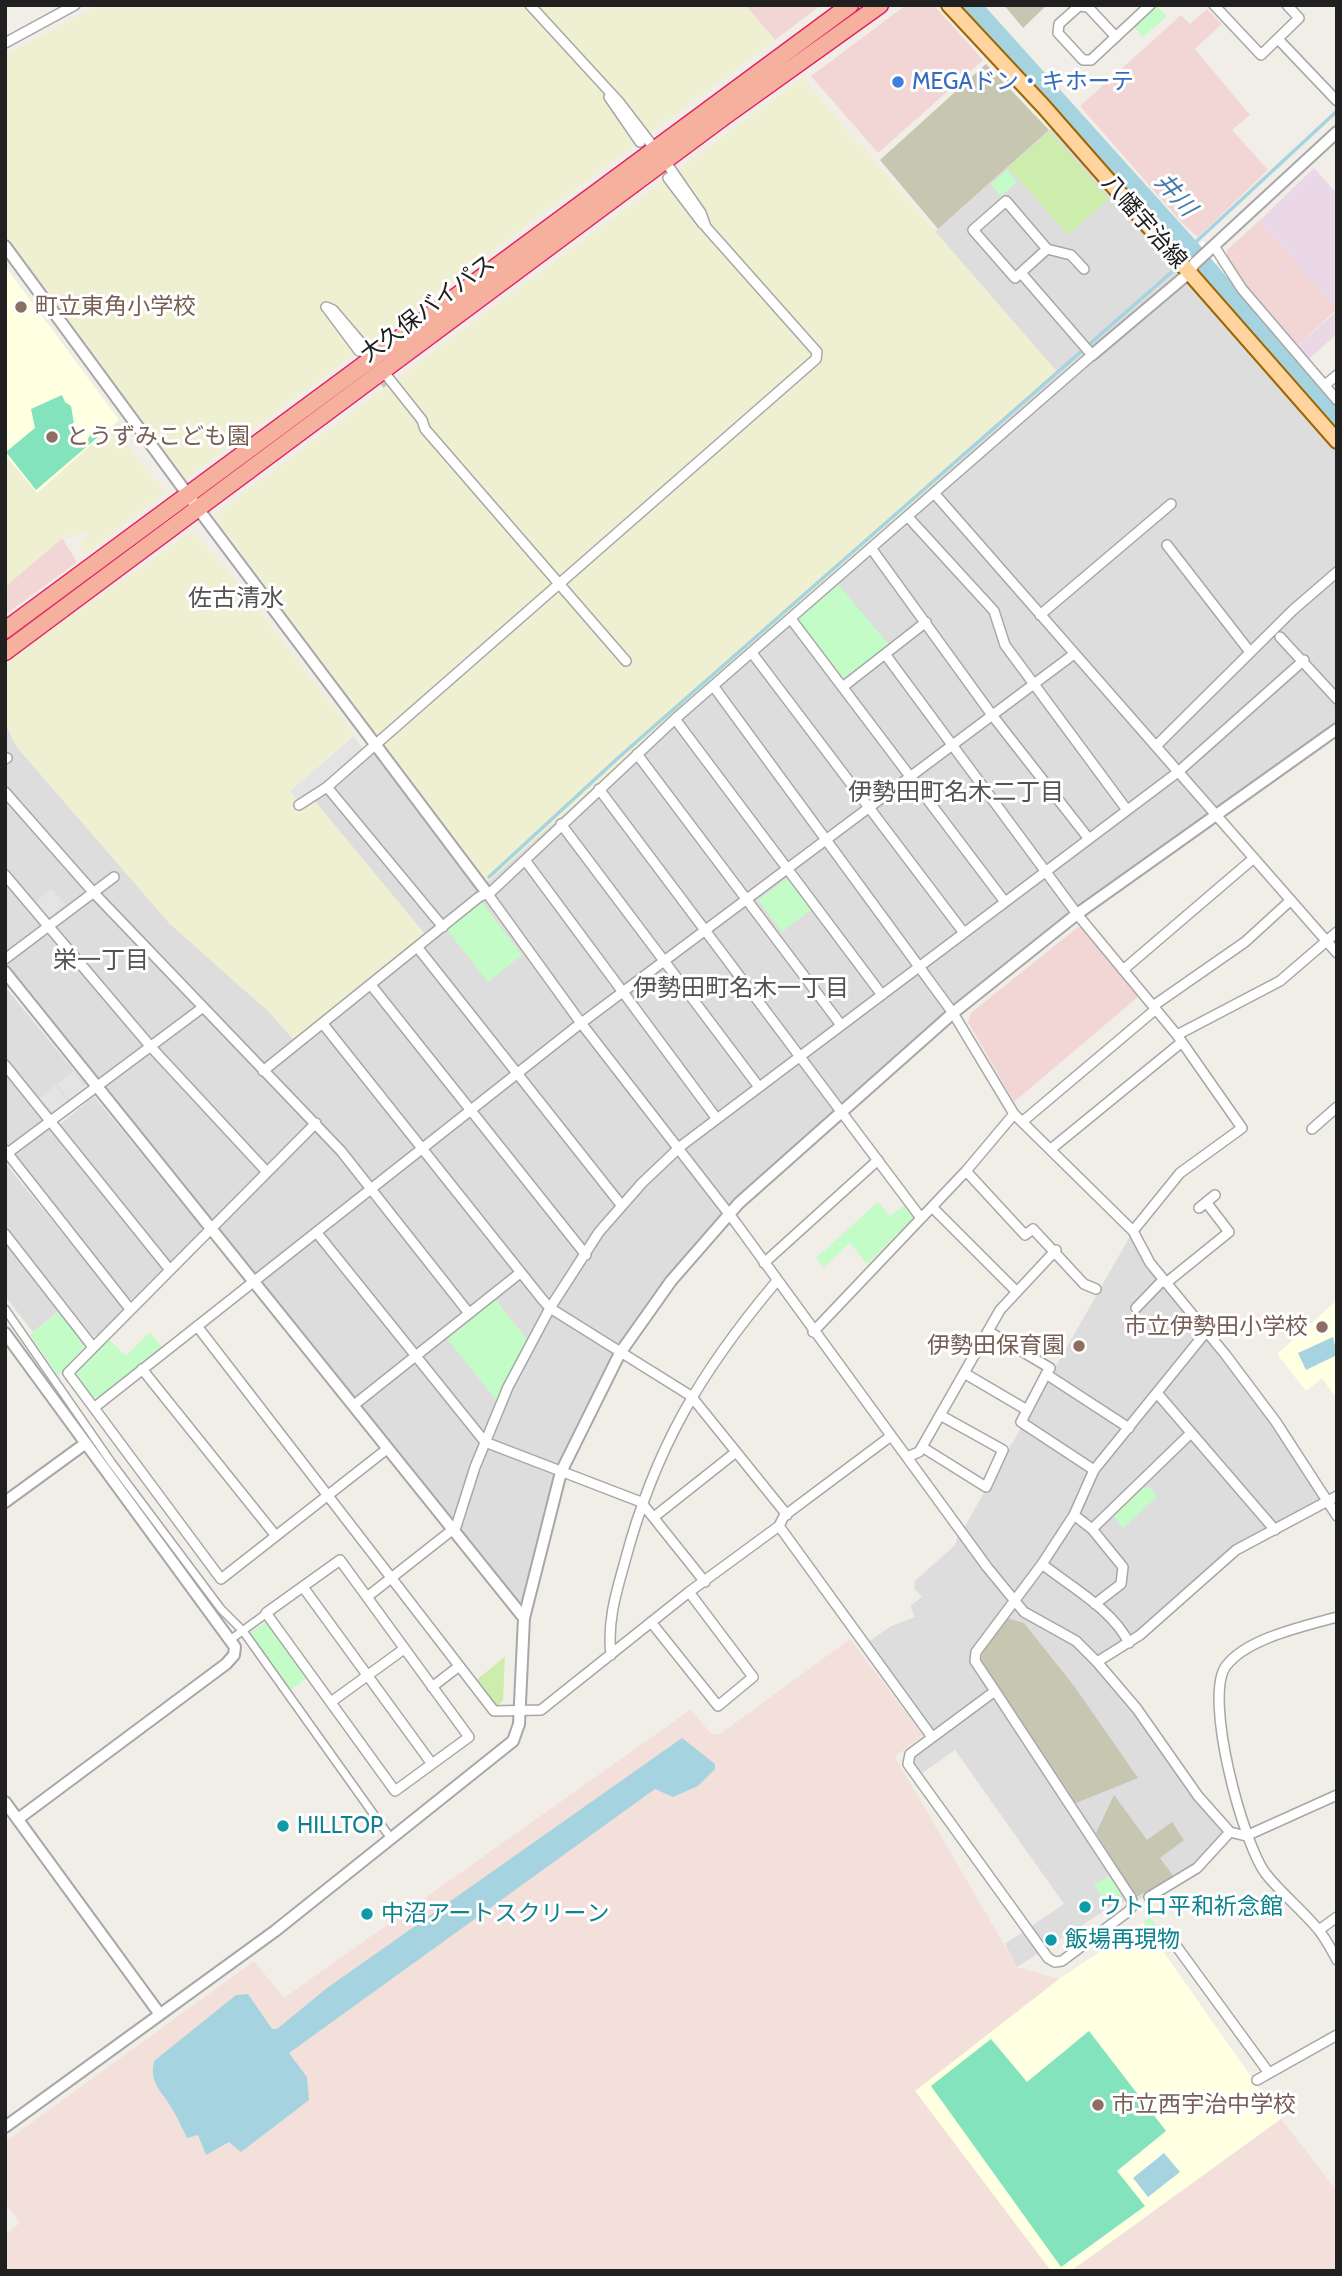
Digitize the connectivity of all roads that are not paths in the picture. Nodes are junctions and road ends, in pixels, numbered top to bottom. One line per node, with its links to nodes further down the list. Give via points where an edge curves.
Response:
1 (75, 5): 11 (street)
2 (530, 5): 12 (street)
3 (850, 5): 15 (highway, 大久保バイパス)
4 (880, 5): 15 (highway, 大久保バイパス)
5 (949, 5): 21 (main road, 八幡宇治線)
6 (1150, 5): 9 (street)
7 (1287, 5): 10 (street, via 1299,18)
8 (1216, 6): 10 (street, via 1261,55)
9 (1116, 37): 9 (street, via 1090,60 1083,60 1058,33 1059,24 1079,6 1088,7)
10 (1278, 38): 13 (street)
11 (5, 43)
12 (609, 94): 15 (street); 15 (street, via 610,101)
13 (1337, 101)
14 (1337, 132): 19 (street)
15 (654, 150): 17 (street, via 701,213); 25 (highway, 大久保バイパス)
16 (668, 178): 17 (street)
17 (706, 227): 39 (street, via 817,352 816,359)
18 (5, 246): 32 (street)
19 (1212, 248): 21 (street); 27 (street)
20 (1047, 249): 22 (street, via 1071,255); 23 (street); 23 (street, via 1006,201 973,230 1015,278)
21 (1191, 268): 24 (street); 30 (main road, 八幡宇治線)
22 (1084, 269)
23 (1021, 273): 24 (street)
24 (1090, 353): 31 (street)
25 (376, 366): 25 (street, via 326,307 333,310); 29 (street); 29 (street); 32 (highway, 大久保バイパス); 34 (highway, 大久保バイパス)
26 (1337, 375): 27 (street)
27 (1325, 385): 28 (street)
28 (1337, 400)
29 (425, 429): 39 (street)
30 (1337, 441)
31 (934, 493): 35 (street); 40 (street)
32 (187, 495): 34 (street); 43 (highway, 大久保バイパス)
33 (1171, 504): 40 (street)
34 (198, 510): 45 (highway, 大久保バイパス); 59 (street)
35 (908, 517): 37 (street); 52 (street, via 994,611 1005,645)
36 (1167, 545): 46 (street)
37 (872, 548): 41 (street); 42 (street)
38 (1337, 572): 46 (street)
39 (559, 582): 51 (street); 59 (street)
40 (1040, 615): 49 (street)
41 (791, 619): 47 (street); 53 (street)
42 (926, 622): 48 (street); 56 (street)
43 (5, 630)
44 (1280, 637): 50 (street)
45 (5, 652)
46 (1250, 652): 61 (street)
47 (752, 653): 54 (street); 69 (street)
48 (885, 654): 53 (street); 60 (street)
49 (1074, 654): 52 (street); 61 (street)
50 (1304, 660): 55 (street); 63 (street)
51 (626, 661)
52 (1032, 685): 56 (street); 70 (street)
53 (844, 686): 64 (street)
54 (714, 687): 57 (street); 73 (street)
55 (1337, 699)
56 (992, 715): 60 (street); 74 (street)
57 (675, 719): 62 (street); 77 (street)
58 (1337, 729): 71 (street)
59 (374, 743): 65 (street); 82 (street)
60 (951, 746): 64 (street); 78 (street)
61 (1156, 746): 63 (street)
62 (637, 754): 66 (street); 83 (street)
63 (1178, 772): 70 (street); 71 (street)
64 (911, 776): 69 (street); 85 (street)
65 (327, 787): 68 (street); 88 (street)
66 (599, 789): 72 (street); 89 (street)
67 (5, 792): 81 (street)
68 (299, 805)
69 (869, 807): 73 (street); 90 (street)
70 (1127, 810): 74 (street)
71 (1217, 816): 75 (street); 86 (street)
72 (561, 824): 76 (street); 96 (street)
73 (826, 839): 77 (street); 97 (street)
74 (1088, 839): 78 (street)
75 (1254, 858): 84 (street); 98 (street)
76 (525, 860): 82 (street); 101 (street)
77 (787, 869): 83 (street); 102 (street)
78 (1045, 872): 85 (street); 86 (street)
79 (5, 875): 87 (street)
80 (114, 877): 81 (street)
81 (93, 892): 87 (street); 104 (street)
82 (488, 893): 88 (street); 106 (street)
83 (747, 899): 89 (street); 108 (street)
84 (1291, 900): 92 (street); 103 (street, via 1245,942)
85 (1005, 902): 90 (street)
86 (1077, 914): 98 (street); 105 (street)
87 (48, 926): 95 (street); 110 (street)
88 (443, 928): 93 (street)
89 (705, 930): 96 (street); 111 (street)
90 (964, 933): 97 (street)
91 (1337, 933): 92 (street)
92 (1326, 941): 94 (street); 109 (street, via 1280,981)
93 (418, 948): 100 (street); 114 (street)
94 (1337, 953)
95 (5, 959)
96 (663, 962): 101 (street); 116 (street)
97 (919, 967): 102 (street); 105 (street)
98 (1123, 970): 103 (street)
99 (5, 972): 115 (street)
100 (371, 985): 107 (street); 118 (street)
101 (622, 992): 106 (street); 121 (street)
102 (882, 995): 108 (street)
103 (1154, 1007): 109 (street); 123 (street)
104 (202, 1008): 110 (street); 113 (street)
105 (953, 1013): 119 (street); 120 (street)
106 (581, 1023): 114 (street); 127 (street)
107 (323, 1024): 113 (street); 126 (street)
108 (841, 1026): 111 (street)
109 (1180, 1038): 128 (street); 140 (street, via 1242,1128 1180,1173)
110 (151, 1047): 115 (street); 131 (street)
111 (800, 1056): 116 (street); 119 (street)
112 (5, 1065): 122 (street)
113 (263, 1072): 124 (street)
114 (517, 1073): 118 (street); 135 (street)
115 (98, 1086): 122 (street); 139 (street)
116 (759, 1087): 121 (street)
117 (1337, 1107): 125 (street)
118 (469, 1111): 126 (street); 144 (street)
119 (841, 1111): 130 (street); 137 (street)
120 (1014, 1114): 123 (street); 132 (street)
121 (717, 1119): 127 (street)
122 (51, 1122): 129 (street); 146 (street)
123 (1022, 1122): 128 (street)
124 (316, 1123): 131 (street); 133 (street)
125 (1312, 1129)
126 (422, 1148): 133 (street); 147 (street)
127 (677, 1149): 135 (street); 137 (street)
128 (1051, 1149): 140 (street)
129 (6, 1153): 156 (street)
130 (878, 1160): 138 (street); 145 (street)
131 (266, 1171): 139 (street)
132 (966, 1171): 136 (street); 143 (street, via 1025,1235 1033,1229)
133 (371, 1189): 141 (street); 157 (street)
134 (1215, 1195): 150 (street, via 1202,1205 1230,1232)
135 (622, 1206): 144 (street)
136 (932, 1207): 138 (street); 152 (street)
137 (729, 1214): 145 (street); 164 (street, via 646,1313)
138 (921, 1218): 160 (street)
139 (212, 1226): 146 (street); 148 (street)
140 (1133, 1231): 150 (street)
141 (317, 1233): 148 (street); 165 (street)
142 (5, 1234): 163 (street)
143 (1056, 1250): 151 (street, via 1084,1284); 152 (street)
144 (586, 1255): 153 (street)
145 (764, 1264): 149 (street)
146 (170, 1270): 156 (street)
147 (520, 1273): 153 (street); 157 (street)
148 (256, 1280): 158 (street); 171 (street)
149 (776, 1282): 160 (street); 170 (street, via 723,1347)
150 (1165, 1282): 154 (street); 161 (street)
151 (1096, 1289)
152 (1017, 1292): 159 (street)
153 (550, 1308): 164 (street); 178 (street)
154 (1136, 1308)
155 (5, 1309): 211 (street, via 119,1473 221,1609)
156 (130, 1309): 163 (street)
157 (468, 1312): 165 (street)
158 (198, 1326): 166 (street); 186 (street)
159 (988, 1331): 167 (street); 168 (street, via 1050,1368)
160 (813, 1332): 177 (street)
161 (1206, 1332): 169 (street); 187 (street)
162 (5, 1333): 179 (street)
163 (93, 1347): 172 (street, via 68,1373)
164 (620, 1353): 170 (street); 185 (street)
165 (416, 1356): 171 (street); 178 (street)
166 (142, 1369): 172 (street); 198 (street)
167 (964, 1373): 173 (street); 174 (street)
168 (1046, 1374): 173 (street); 175 (street)
169 (1157, 1393): 175 (street); 176 (street)
170 (691, 1396): 182 (street); 189 (street)
171 (354, 1405): 181 (street)
172 (95, 1407): 198 (street, via 221,1578)
173 (1027, 1410): 184 (street, via 1021,1422)
174 (940, 1415): 180 (street); 180 (street, via 1003,1450 986,1487)
175 (1129, 1428): 184 (street)
176 (1191, 1433): 195 (street); 197 (street)
177 (891, 1436): 183 (street); 190 (street)
178 (485, 1442): 185 (street); 196 (street)
179 (86, 1443): 188 (street); 212 (street)
180 (922, 1447): 183 (street)
181 (387, 1449): 186 (street); 196 (street)
182 (736, 1452): 190 (street); 193 (street)
183 (907, 1457): 205 (street)
184 (1094, 1470): 191 (street)
185 (561, 1472): 189 (street); 209 (street)
186 (327, 1496): 198 (street); 200 (street)
187 (1332, 1499): 192 (street); 197 (street)
188 (5, 1502)
189 (641, 1502): 193 (street); 215 (street, via 611,1615)
190 (786, 1515): 194 (street)
191 (1074, 1515): 195 (street); 199 (street)
192 (1337, 1516)
193 (654, 1517): 201 (street)
194 (779, 1526): 201 (street); 223 (street)
195 (1092, 1529): 206 (street, via 1123,1567 1121,1584)
196 (452, 1530): 200 (street); 209 (street)
197 (1275, 1530): 213 (street, via 1237,1550)
198 (276, 1536)
199 (1042, 1564): 205 (street); 206 (street)
200 (391, 1579): 204 (street); 217 (street)
201 (705, 1582): 203 (street)
202 (303, 1587): 204 (street, via 340,1560); 207 (street); 218 (street)
203 (689, 1592): 210 (street); 210 (street, via 753,1677 718,1706)
204 (367, 1597): 214 (street)
205 (1014, 1600): 216 (street, via 1024,1612 1076,1642); 220 (street, via 976,1652 975,1661)
206 (1095, 1604): 213 (street, via 1122,1629)
207 (267, 1613): 211 (street); 221 (street)
208 (1337, 1617): 230 (street, via 1265,1639 1235,1658 1220,1676 1220,1725)
209 (524, 1618): 222 (street)
210 (651, 1622): 215 (street)
211 (243, 1631): 212 (street); 229 (street)
212 (230, 1640): 227 (street, via 234,1656 226,1664)
213 (1129, 1643): 216 (street)
214 (404, 1649): 218 (street); 219 (street)
215 (611, 1655): 222 (street, via 541,1710)
216 (1097, 1662): 228 (street)
217 (458, 1667): 219 (street); 222 (street, via 493,1711)
218 (368, 1675): 221 (street); 224 (street)
219 (432, 1687): 224 (street, via 469,1737)
220 (995, 1691): 223 (street); 223 (street, via 1132,1902 1129,1910 1062,1961 1048,1958 908,1764 910,1754)
221 (331, 1702): 224 (street, via 396,1791)
222 (519, 1713): 236 (street, via 512,1742 275,1931)
223 (932, 1737)
224 (432, 1764)
225 (1337, 1796): 230 (street)
226 (5, 1802): 227 (street)
227 (18, 1819): 236 (street)
228 (1230, 1832): 230 (street); 231 (street, via 1197,1868)
229 (387, 1833)
230 (1246, 1836): 233 (street, via 1265,1873)
231 (1149, 1897)
232 (1337, 1917): 233 (street)
233 (1319, 1930): 235 (street)
234 (1177, 1947): 238 (street)
235 (1337, 1960)
236 (159, 2013): 240 (street)
237 (1337, 2035): 238 (street)
238 (1269, 2073): 239 (street)
239 (1257, 2080)
240 (5, 2127)

